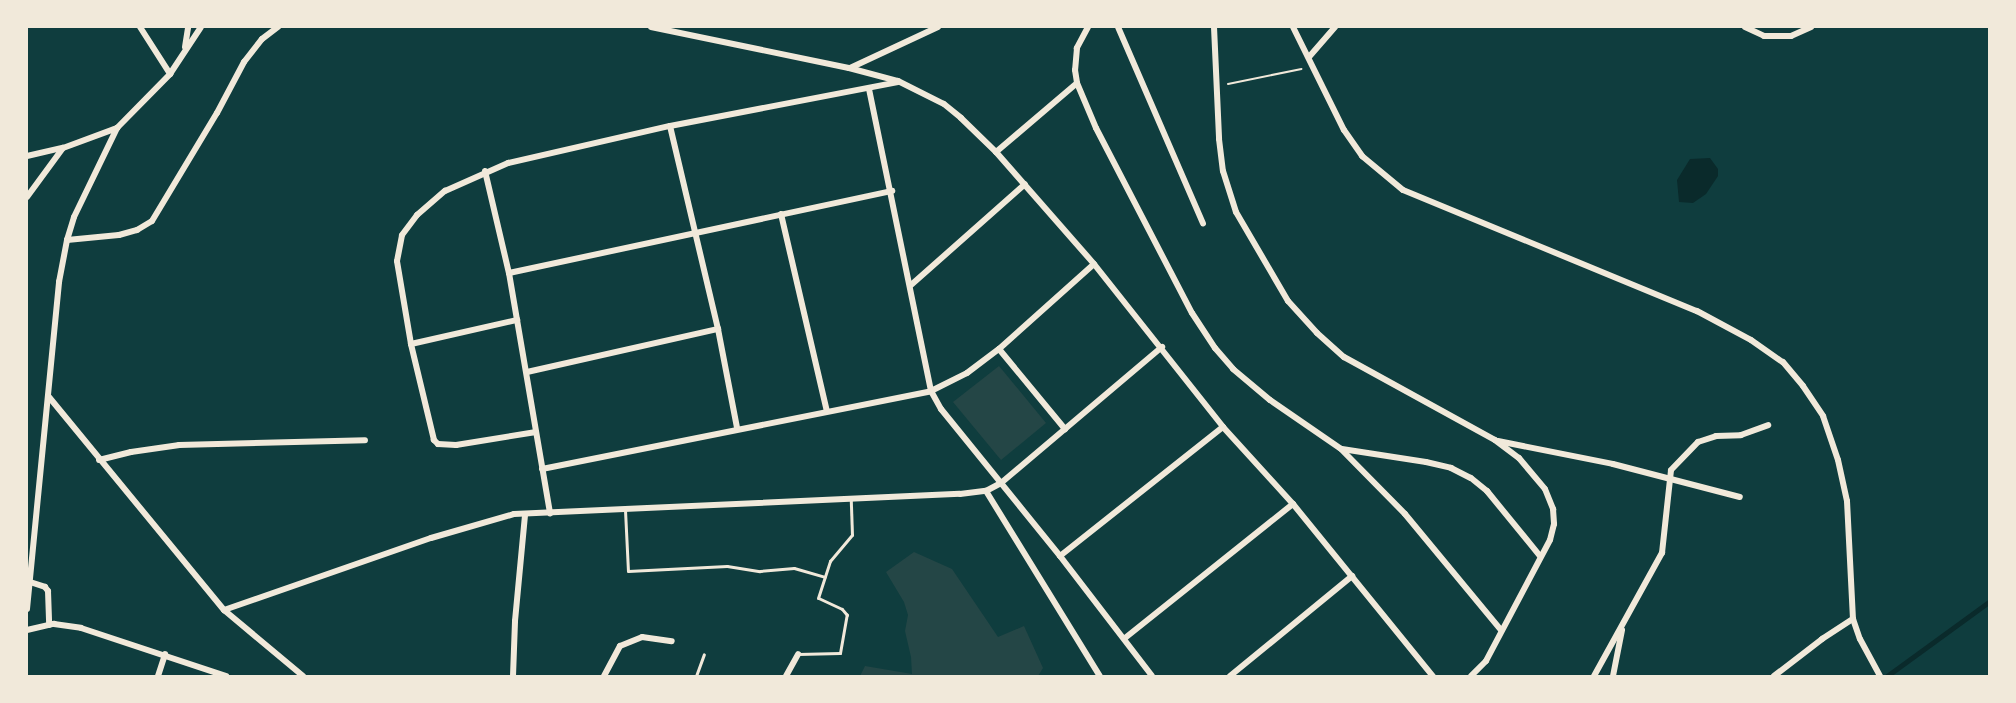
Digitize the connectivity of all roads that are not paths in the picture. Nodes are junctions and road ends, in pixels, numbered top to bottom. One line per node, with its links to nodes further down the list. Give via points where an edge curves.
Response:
1 (140, 27): 17 (street)
2 (188, 27): 14 (street)
3 (201, 27): 14 (street)
4 (278, 27): 33 (street, via 262,39 244,62 153,221 119,235)
5 (651, 27): 16 (street)
6 (938, 27): 16 (street)
7 (1088, 27): 19 (street, via 1077,48)
8 (1118, 27): 31 (street)
9 (1214, 27): 52 (street, via 1223,171 1236,212 1288,301 1344,357)
10 (1293, 27): 15 (street)
11 (1335, 27): 15 (street)
12 (1745, 27): 13 (street, via 1764,36 1791,36)
13 (1811, 27)
14 (185, 48): 17 (street)
15 (1309, 57): 72 (street, via 1356,147 1403,190 1697,311 1783,362 1823,416 1838,460 1847,501)
16 (849, 68): 18 (street)
17 (170, 74): 22 (street)
18 (898, 81): 20 (street); 24 (street, via 944,104)
19 (1077, 83): 24 (street); 53 (street, via 1096,128 1187,303 1215,348 1270,400)
20 (869, 89): 21 (street); 28 (street)
21 (669, 126): 26 (street); 32 (street)
22 (117, 128): 23 (street); 33 (street)
23 (63, 148): 25 (street); 29 (street)
24 (996, 152): 27 (street)
25 (27, 156)
26 (484, 171): 35 (street); 39 (street, via 445,191 402,234 397,261)
27 (1025, 184): 34 (street); 36 (street)
28 (892, 190): 30 (street); 36 (street)
29 (27, 197)
30 (781, 214): 32 (street); 45 (street)
31 (1203, 224)
32 (693, 232): 35 (street); 38 (street)
33 (67, 240): 44 (street, via 59,282)
34 (1094, 264): 40 (street); 41 (street)
35 (509, 273): 37 (street)
36 (911, 285): 43 (street)
37 (517, 320): 39 (street); 42 (street)
38 (718, 329): 42 (street); 48 (street)
39 (411, 344): 50 (street, via 438,444 456,445)
40 (1162, 347): 47 (street); 49 (street)
41 (999, 349): 43 (street, via 967,373); 49 (street)
42 (527, 372): 50 (street)
43 (931, 391): 45 (street); 57 (street)
44 (49, 397): 54 (street); 69 (street)
45 (827, 411): 48 (street)
46 (1767, 425): 56 (street, via 1741,435 1716,436 1698,442 1679,459)
47 (1223, 427): 61 (street); 65 (street)
48 (737, 428): 55 (street)
49 (1065, 429): 57 (street)
50 (536, 432): 55 (street)
51 (365, 440): 54 (street, via 179,445)
52 (1495, 440): 56 (street); 66 (street, via 1519,458 1545,489 1553,510 1552,532)
53 (1341, 449): 66 (street, via 1426,462 1471,478 1487,491); 76 (street, via 1405,514)
54 (99, 460): 71 (street)
55 (542, 469): 64 (street)
56 (1668, 477): 59 (street); 73 (street, via 1662,553)
57 (1001, 483): 58 (street); 65 (street)
58 (986, 491): 60 (street); 90 (street)
59 (1740, 497)
60 (850, 498): 62 (street); 68 (lane, via 852,535 830,561)
61 (1293, 504): 67 (street); 77 (street)
62 (625, 510): 64 (street); 68 (lane, via 628,571 727,566 760,570 794,568)
63 (525, 514): 64 (street); 71 (street, via 503,516 431,538); 86 (street)
64 (550, 514)
65 (1060, 556): 77 (street)
66 (1540, 556): 76 (street)
67 (1352, 576): 92 (street); 93 (street)
68 (825, 577): 81 (lane, via 818,598 847,615 840,653)
69 (28, 581): 70 (street); 74 (street, via 48,591)
70 (27, 609)
71 (224, 610): 85 (street)
72 (1854, 619): 97 (street); 98 (street)
73 (1623, 624): 95 (street); 96 (street)
74 (49, 625): 75 (street); 79 (street, via 81,628)
75 (27, 630)
76 (1501, 630): 94 (street, via 1486,661)
77 (1125, 638): 91 (street)
78 (672, 641): 87 (street, via 642,637 620,646)
79 (165, 654): 82 (street); 83 (street)
80 (704, 654): 88 (lane)
81 (798, 654): 89 (street)
82 (218, 675): 84 (street)
83 (158, 676)
84 (226, 676)
85 (303, 676)
86 (513, 676)
87 (604, 676)
88 (696, 676)
89 (786, 676)
90 (1100, 676)
91 (1152, 676)
92 (1230, 676)
93 (1432, 676)
94 (1471, 676)
95 (1594, 676)
96 (1612, 676)
97 (1774, 676)
98 (1880, 676)

